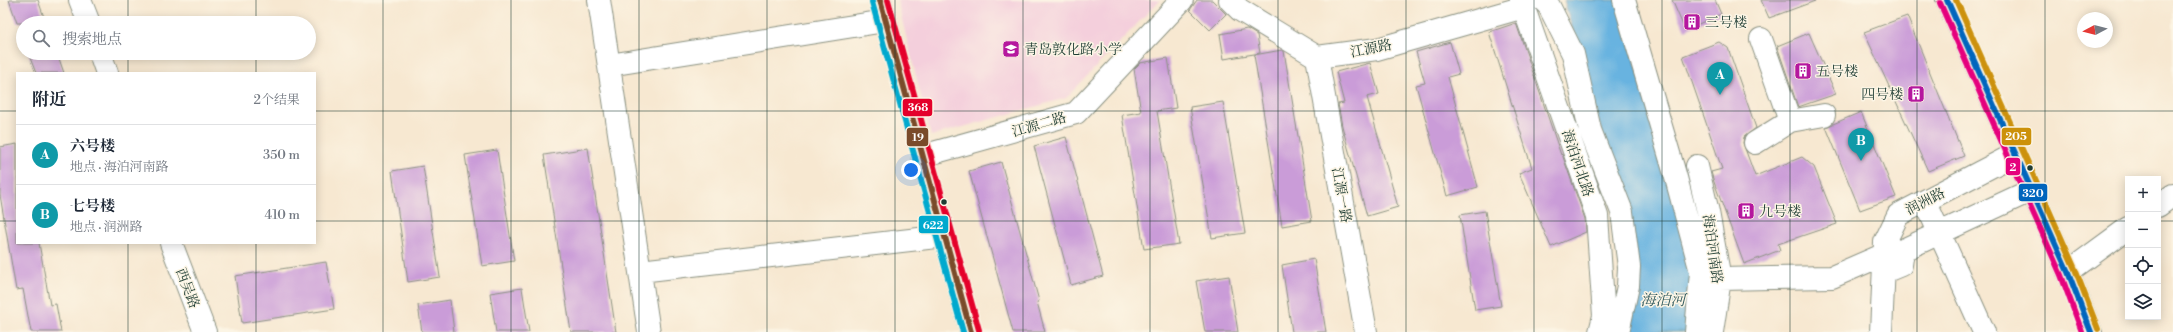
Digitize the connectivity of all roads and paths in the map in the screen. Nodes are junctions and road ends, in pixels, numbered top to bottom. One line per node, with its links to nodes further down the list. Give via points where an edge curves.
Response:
1 (80, 0): 9 (street)
2 (599, 0): 13 (street)
3 (1182, 0): 19 (street, 江源二路, via 1076,113)
4 (1230, 0): 11 (street, via 1240,10)
5 (1624, 0): 39 (street, via 1701,272)
6 (1947, 0): 18 (street)
7 (1529, 2): 11 (street, 江源路, via 1377,49); 37 (street, 海泊河北路, via 1597,216 1604,316); 38 (street, via 1549,6 1573,54 1590,130 1622,212 1629,267 1628,286)
8 (882, 10): 13 (street); 19 (street)
9 (86, 16)
10 (1761, 39): 16 (street)
11 (1317, 57): 36 (street, 江源一路)
12 (102, 60): 14 (street)
13 (609, 66): 30 (street)
14 (107, 72)
15 (1824, 115): 16 (street)
16 (1790, 121): 17 (street)
17 (1755, 143)
18 (2015, 154): 21 (street); 29 (street, 润洲路, via 1898,215 1885,242)
19 (922, 156): 27 (street)
20 (1697, 166): 32 (street, 海泊河南路)
21 (2032, 190): 26 (street); 31 (street)
22 (2173, 194): 23 (street)
23 (2161, 204)
24 (1930, 212): 26 (street)
25 (2125, 230): 31 (street)
26 (1939, 232): 29 (street, via 1903,250 1902,265); 42 (street)
27 (945, 236): 30 (street); 35 (street)
28 (171, 244): 33 (street, 西吴路)
29 (1884, 263): 32 (street, via 1832,278); 41 (street, 润洲路)
30 (640, 271): 34 (street)
31 (2068, 272): 43 (street)
32 (1720, 279): 40 (street, 海泊河南路)
33 (205, 332)
34 (649, 332)
35 (971, 332)
36 (1366, 332)
37 (1600, 332)
38 (1618, 332)
39 (1696, 332)
40 (1712, 332)
41 (1881, 332)
42 (1984, 332)
43 (2091, 332)

